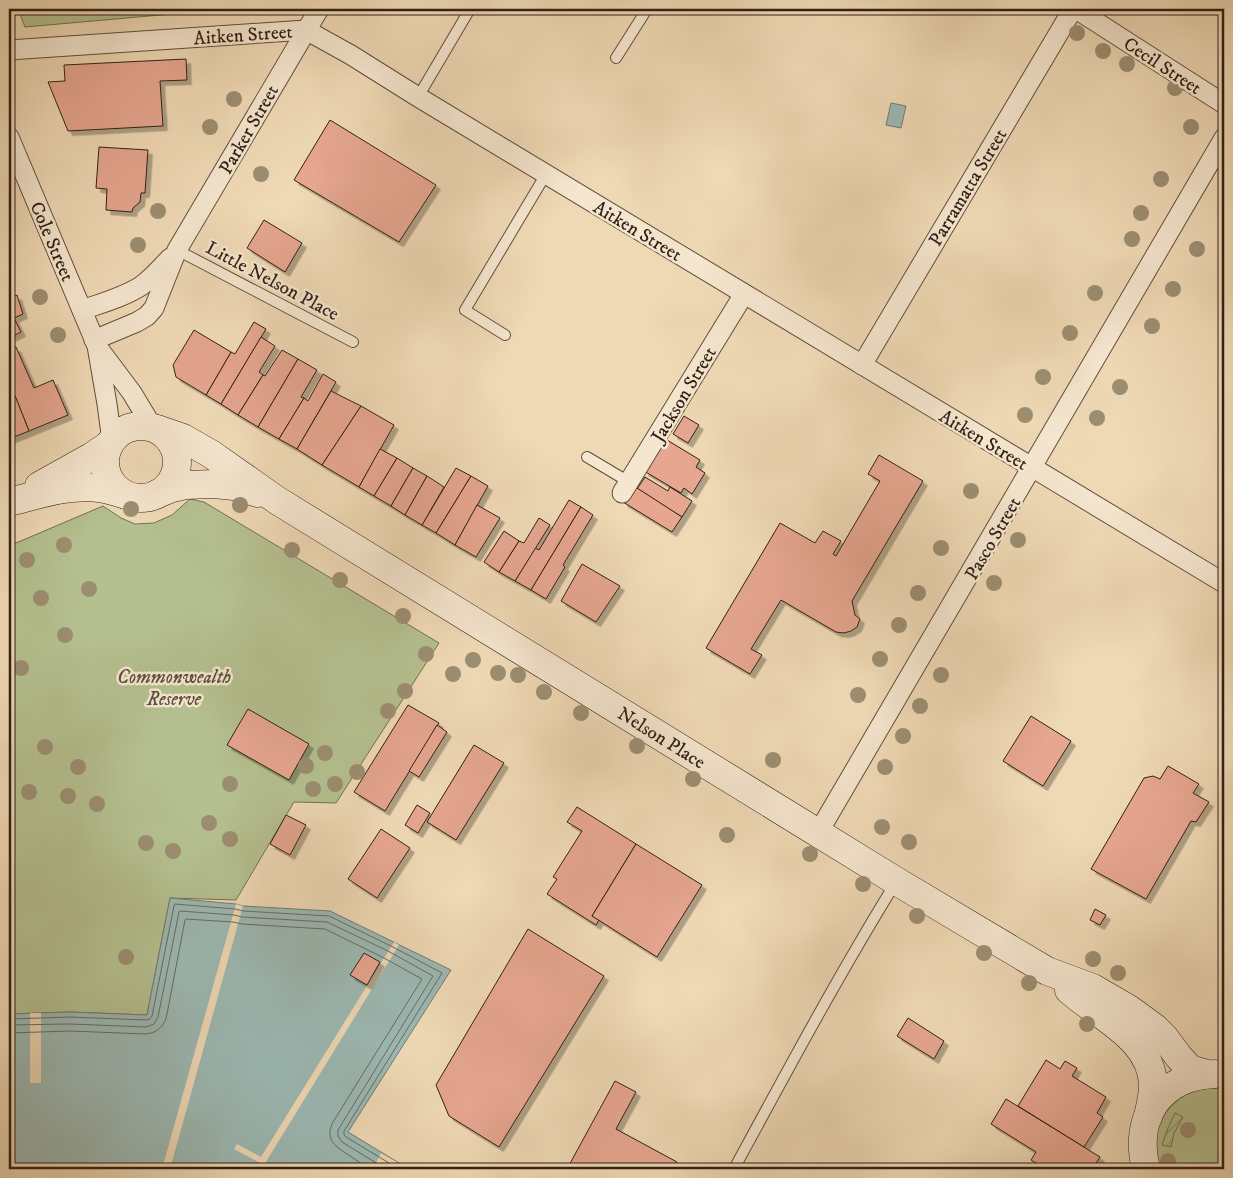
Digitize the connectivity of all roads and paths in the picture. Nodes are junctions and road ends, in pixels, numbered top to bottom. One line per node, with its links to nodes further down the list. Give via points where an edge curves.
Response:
1 (319, 9): 5 (street, Parker Street)
2 (470, 9): 8 (lane)
3 (647, 9): 7 (lane)
4 (1075, 9): 9 (street, Cecil Street); 19 (street, Parramatta Street)
5 (306, 30): 6 (street, Aitken Street); 8 (street, Aitken Street); 13 (street, Parker Street)
6 (9, 50)
7 (616, 58)
8 (418, 97): 12 (street, Aitken Street)
9 (1224, 104)
10 (9, 137): 15 (street, Cole Street)
11 (1224, 138): 23 (street, Pasco Street)
12 (546, 174): 14 (street, Aitken Street); 16 (lane, via 465,310)
13 (177, 250): 15 (street, Parker Street, via 153,277 140,286); 17 (lane, Little Nelson Place); 18 (street, Parker Street, via 156,304 147,316)
14 (744, 294): 19 (street, Aitken Street); 24 (street, Jackson Street)
15 (82, 310): 18 (street, Cole Street)
16 (505, 335)
17 (353, 342)
18 (96, 343): 20 (street, Cole Street); 21 (street, Cole Street, via 106,395)
19 (862, 365): 23 (street, Aitken Street)
20 (155, 428): 21 (street, via 130,427); 25 (street, via 170,440 178,462 173,479); 27 (street, Nelson Place, via 183,438 211,454)
21 (110, 443): 26 (street, via 105,462 108,476); 26 (street, via 9,502 77,487 103,488)
22 (587, 457): 24 (lane)
23 (1033, 468): 28 (street, Aitken Street); 29 (street, Pasco Street)
24 (626, 488)
25 (157, 494): 26 (street, via 142,498); 27 (street, Nelson Place, via 184,485 224,484)
26 (126, 495)
27 (278, 501): 29 (street, Nelson Place)
28 (1224, 583)
29 (818, 833): 30 (street, Nelson Place)
30 (896, 881): 31 (street, Nelson Place); 34 (lane)
31 (1047, 971): 32 (street, Nelson Place, via 1093,988 1129,1009 1155,1028 1193,1070); 33 (street, Nelson Place, via 1135,1043 1151,1072 1153,1085)
32 (1216, 1074): 33 (street, via 1176,1084 1157,1101)
33 (1148, 1117): 35 (street, Nelson Place, via 1142,1143)
34 (734, 1169)
35 (1146, 1169)

